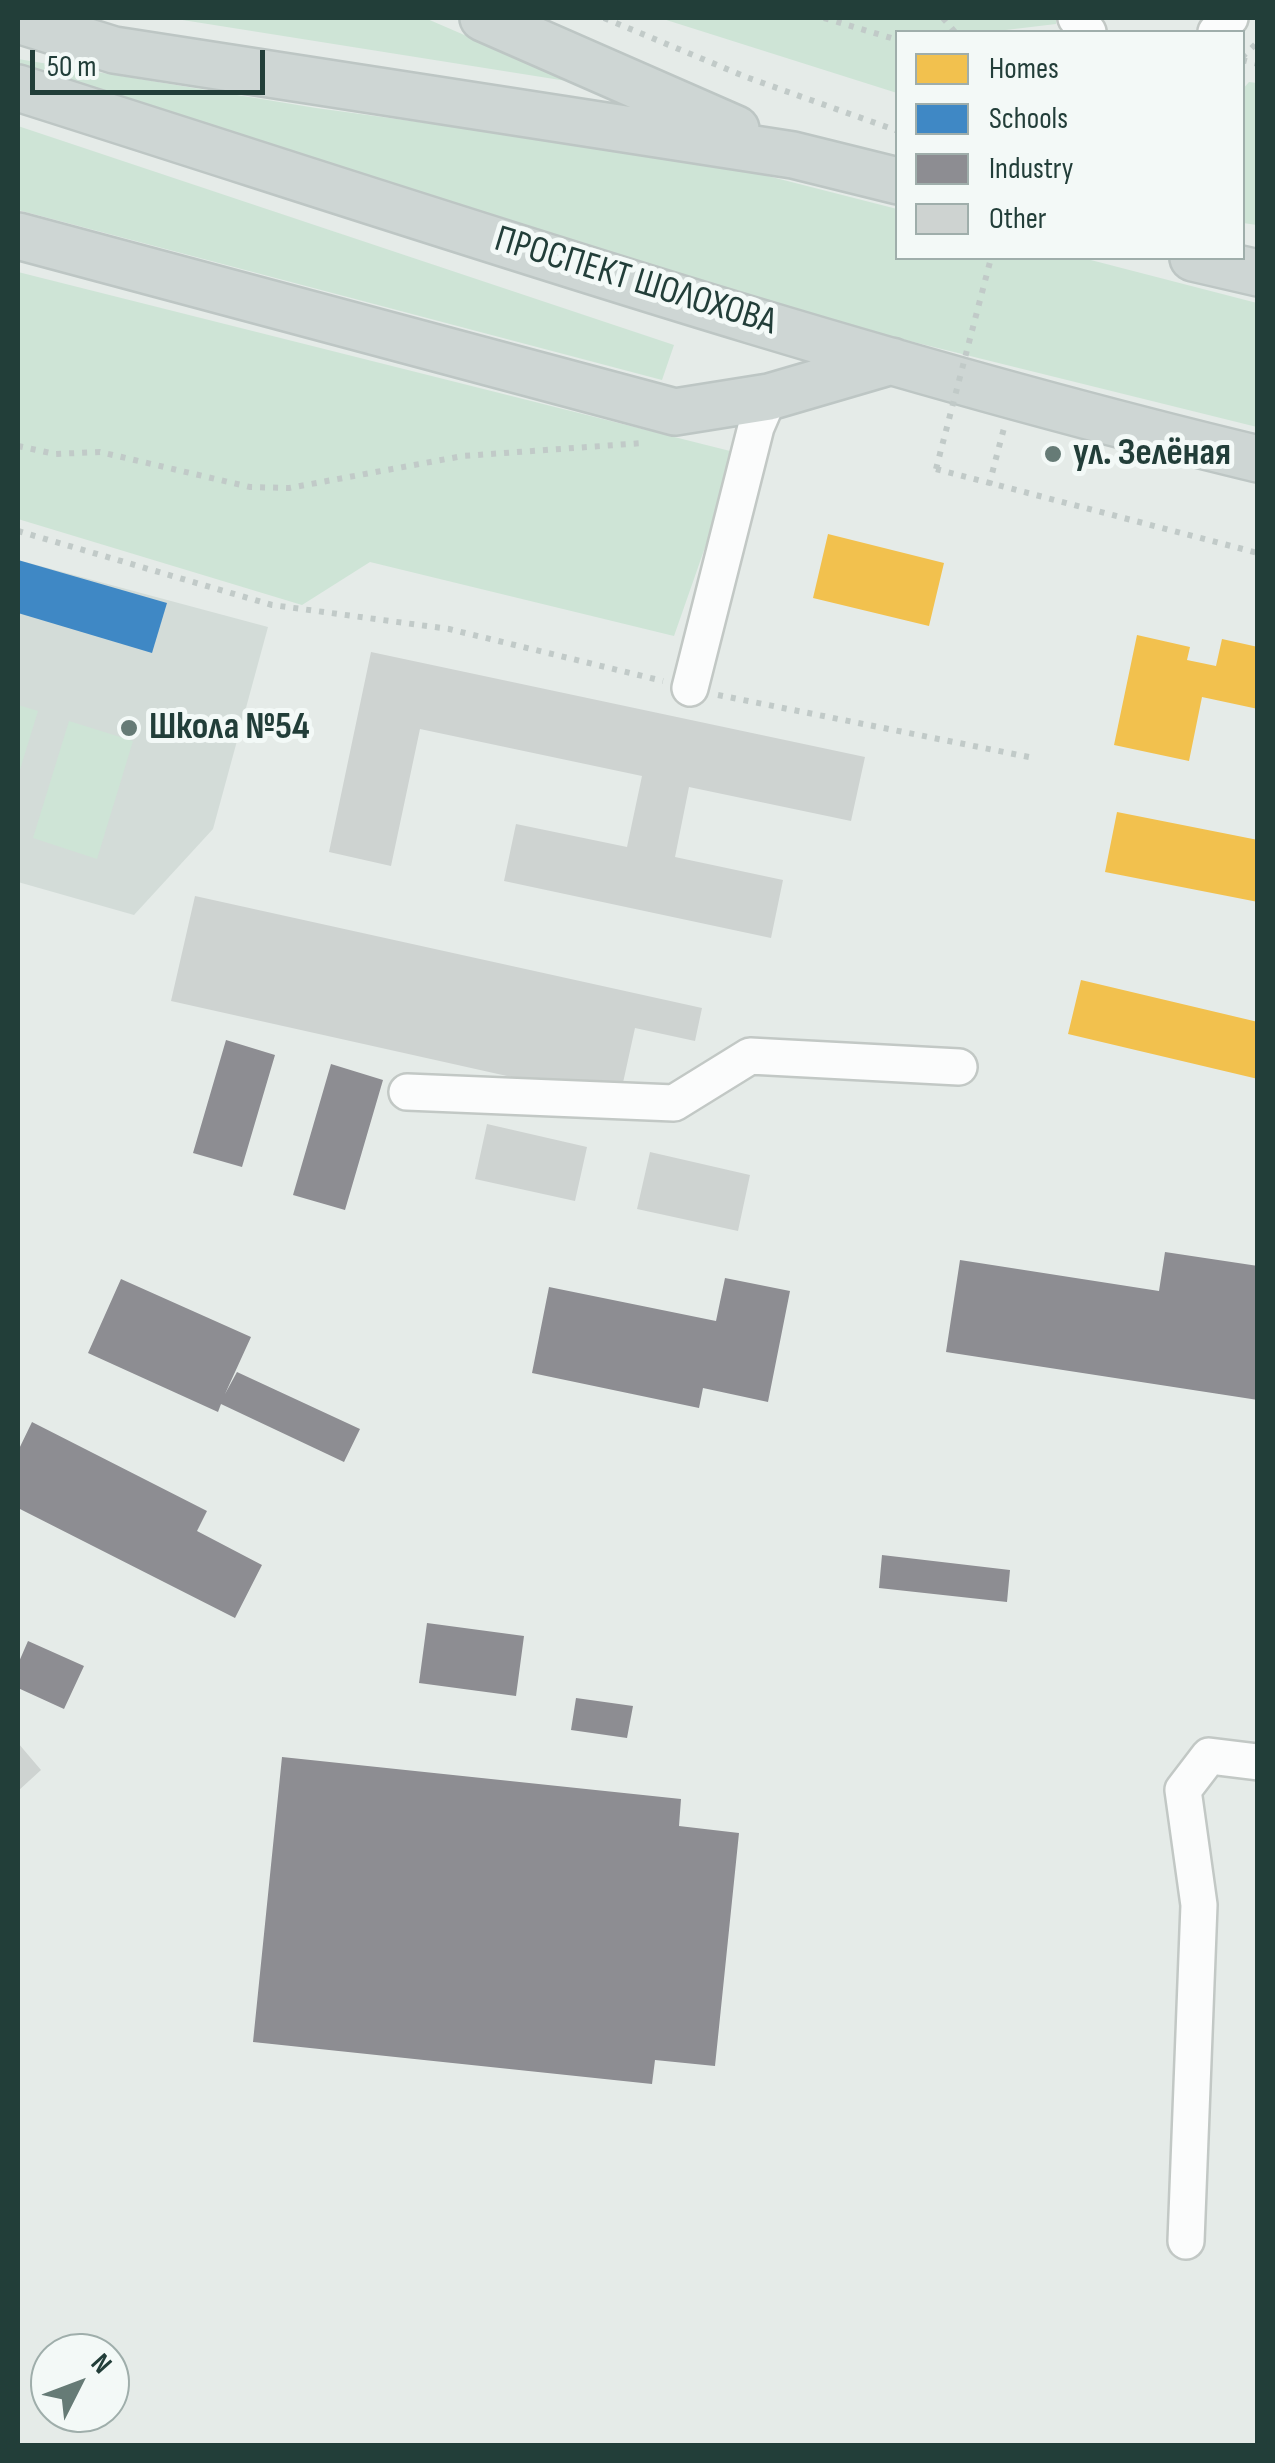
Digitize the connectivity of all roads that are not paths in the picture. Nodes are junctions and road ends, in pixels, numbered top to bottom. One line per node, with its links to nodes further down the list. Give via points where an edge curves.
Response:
1 (484, 18): 4 (main road)
2 (18, 20): 4 (main road, via 114,50)
3 (18, 88): 9 (main road, ПРОСПЕКТ ШОЛОХОВА)
4 (792, 154): 5 (main road)
5 (895, 180)
6 (18, 236): 10 (main road, via 675,412)
7 (1203, 260): 8 (main road)
8 (1258, 273)
9 (894, 360): 10 (main road); 11 (main road, ПРОСПЕКТ ШОЛОХОВА)
10 (768, 397): 12 (street)
11 (1258, 459)
12 (690, 688)
13 (959, 1067): 14 (street, via 750,1056 674,1104)
14 (406, 1092)
15 (1258, 1762): 16 (street, via 1210,1756 1183,1790 1199,1905)
16 (1186, 2241)

